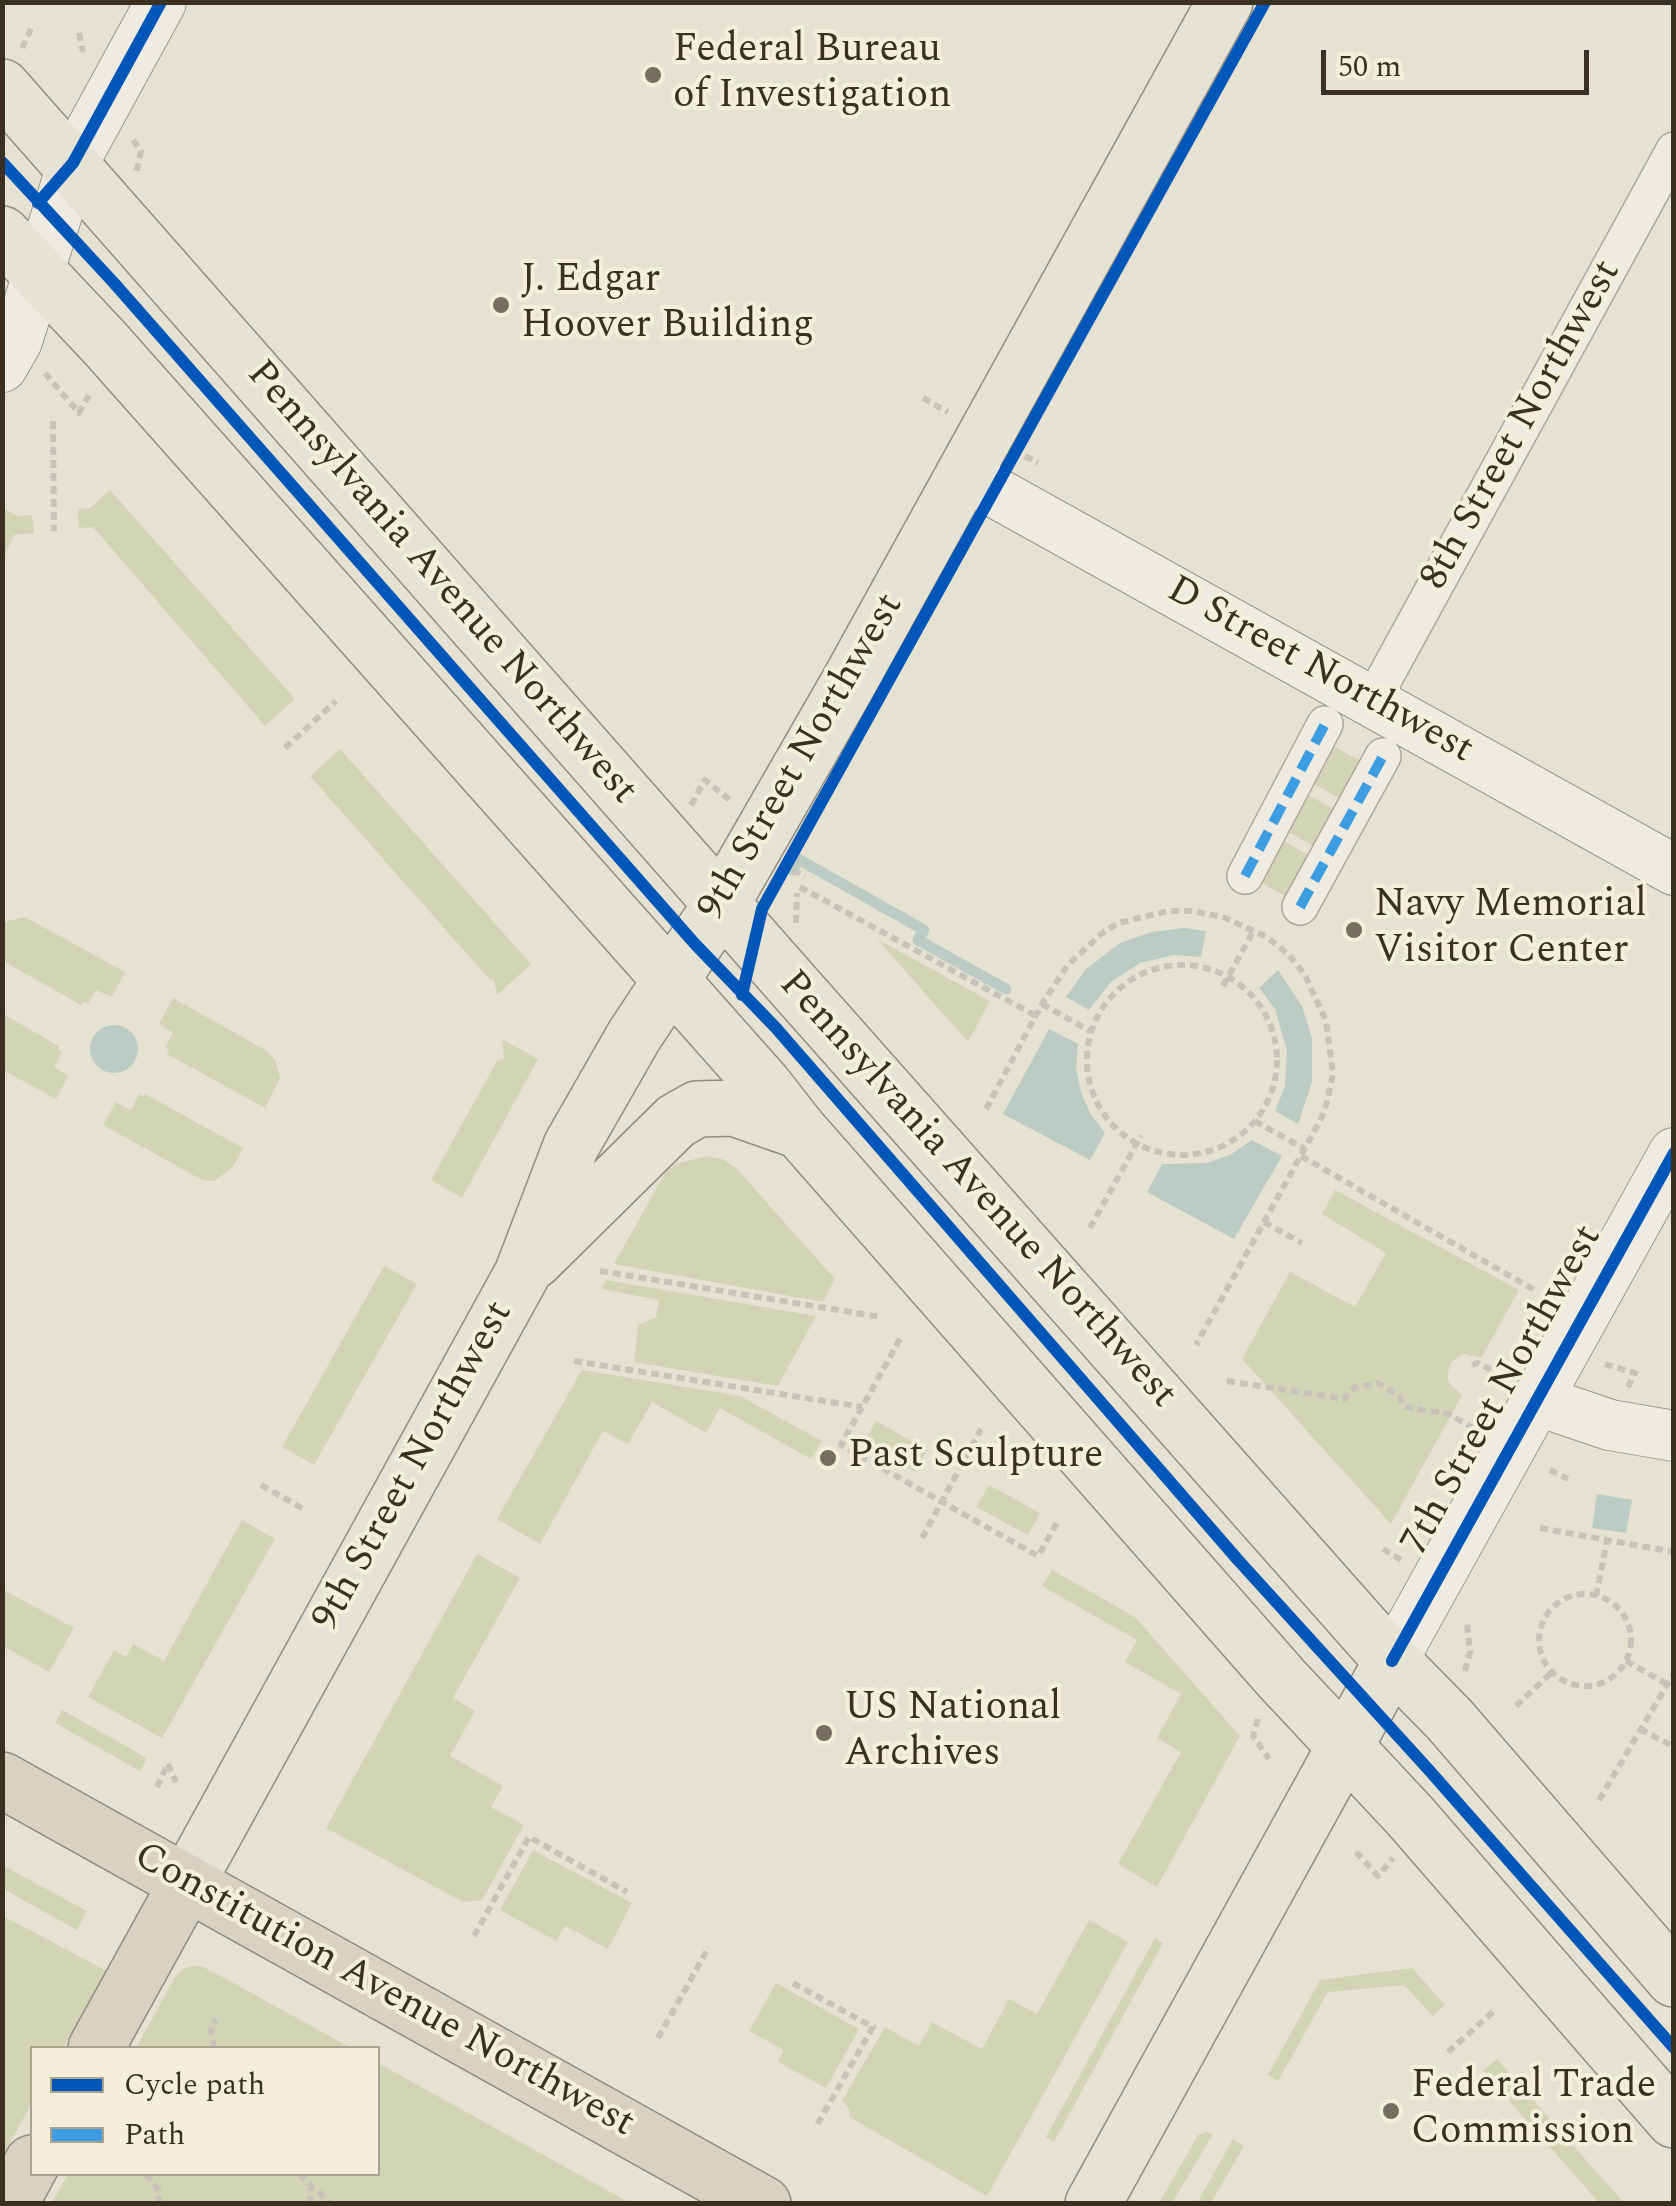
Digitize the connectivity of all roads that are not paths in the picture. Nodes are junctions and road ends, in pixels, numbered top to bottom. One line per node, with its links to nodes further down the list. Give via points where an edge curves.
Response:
1 (161, 2): 5 (street)
2 (1225, 2): 8 (main road, 9th Street Northwest)
3 (12, 69): 5 (main road, Pennsylvania Avenue Northwest)
4 (1674, 150): 9 (street, 8th Street Northwest)
5 (72, 163): 6 (street); 14 (main road, Pennsylvania Avenue Northwest)
6 (13, 249): 7 (street); 16 (main road, via 103,342)
7 (24, 370)
8 (1002, 466): 9 (street, D Street Northwest); 14 (main road, 9th Street Northwest)
9 (1372, 701): 12 (street, D Street Northwest)
10 (1325, 724): 13 (street)
11 (1382, 756): 15 (street)
12 (1674, 870)
13 (1245, 876)
14 (722, 902): 16 (main road, 9th Street Northwest); 22 (main road, Pennsylvania Avenue Northwest)
15 (1300, 906)
16 (670, 983): 17 (main road); 19 (main road, 9th Street Northwest, via 572,1146)
17 (800, 1131): 19 (main road, via 734,1108 697,1109); 23 (main road)
18 (1674, 1153): 20 (street, 7th Street Northwest)
19 (522, 1274): 25 (main road, 9th Street Northwest)
20 (1536, 1400): 21 (street, via 1610,1426); 22 (street, 7th Street Northwest)
21 (1674, 1436)
22 (1392, 1661): 23 (main road, 7th Street Northwest); 26 (main road, Pennsylvania Avenue Northwest)
23 (1345, 1746): 28 (main road); 32 (main road, 7th Street Northwest)
24 (2, 1780): 25 (highway, Constitution Avenue Northwest)
25 (187, 1883): 27 (highway); 31 (highway, Constitution Avenue Northwest)
26 (1674, 1979)
27 (97, 2046)
28 (1674, 2120)
29 (30, 2167): 30 (highway)
30 (10, 2204)
31 (764, 2204)
32 (1093, 2204)

